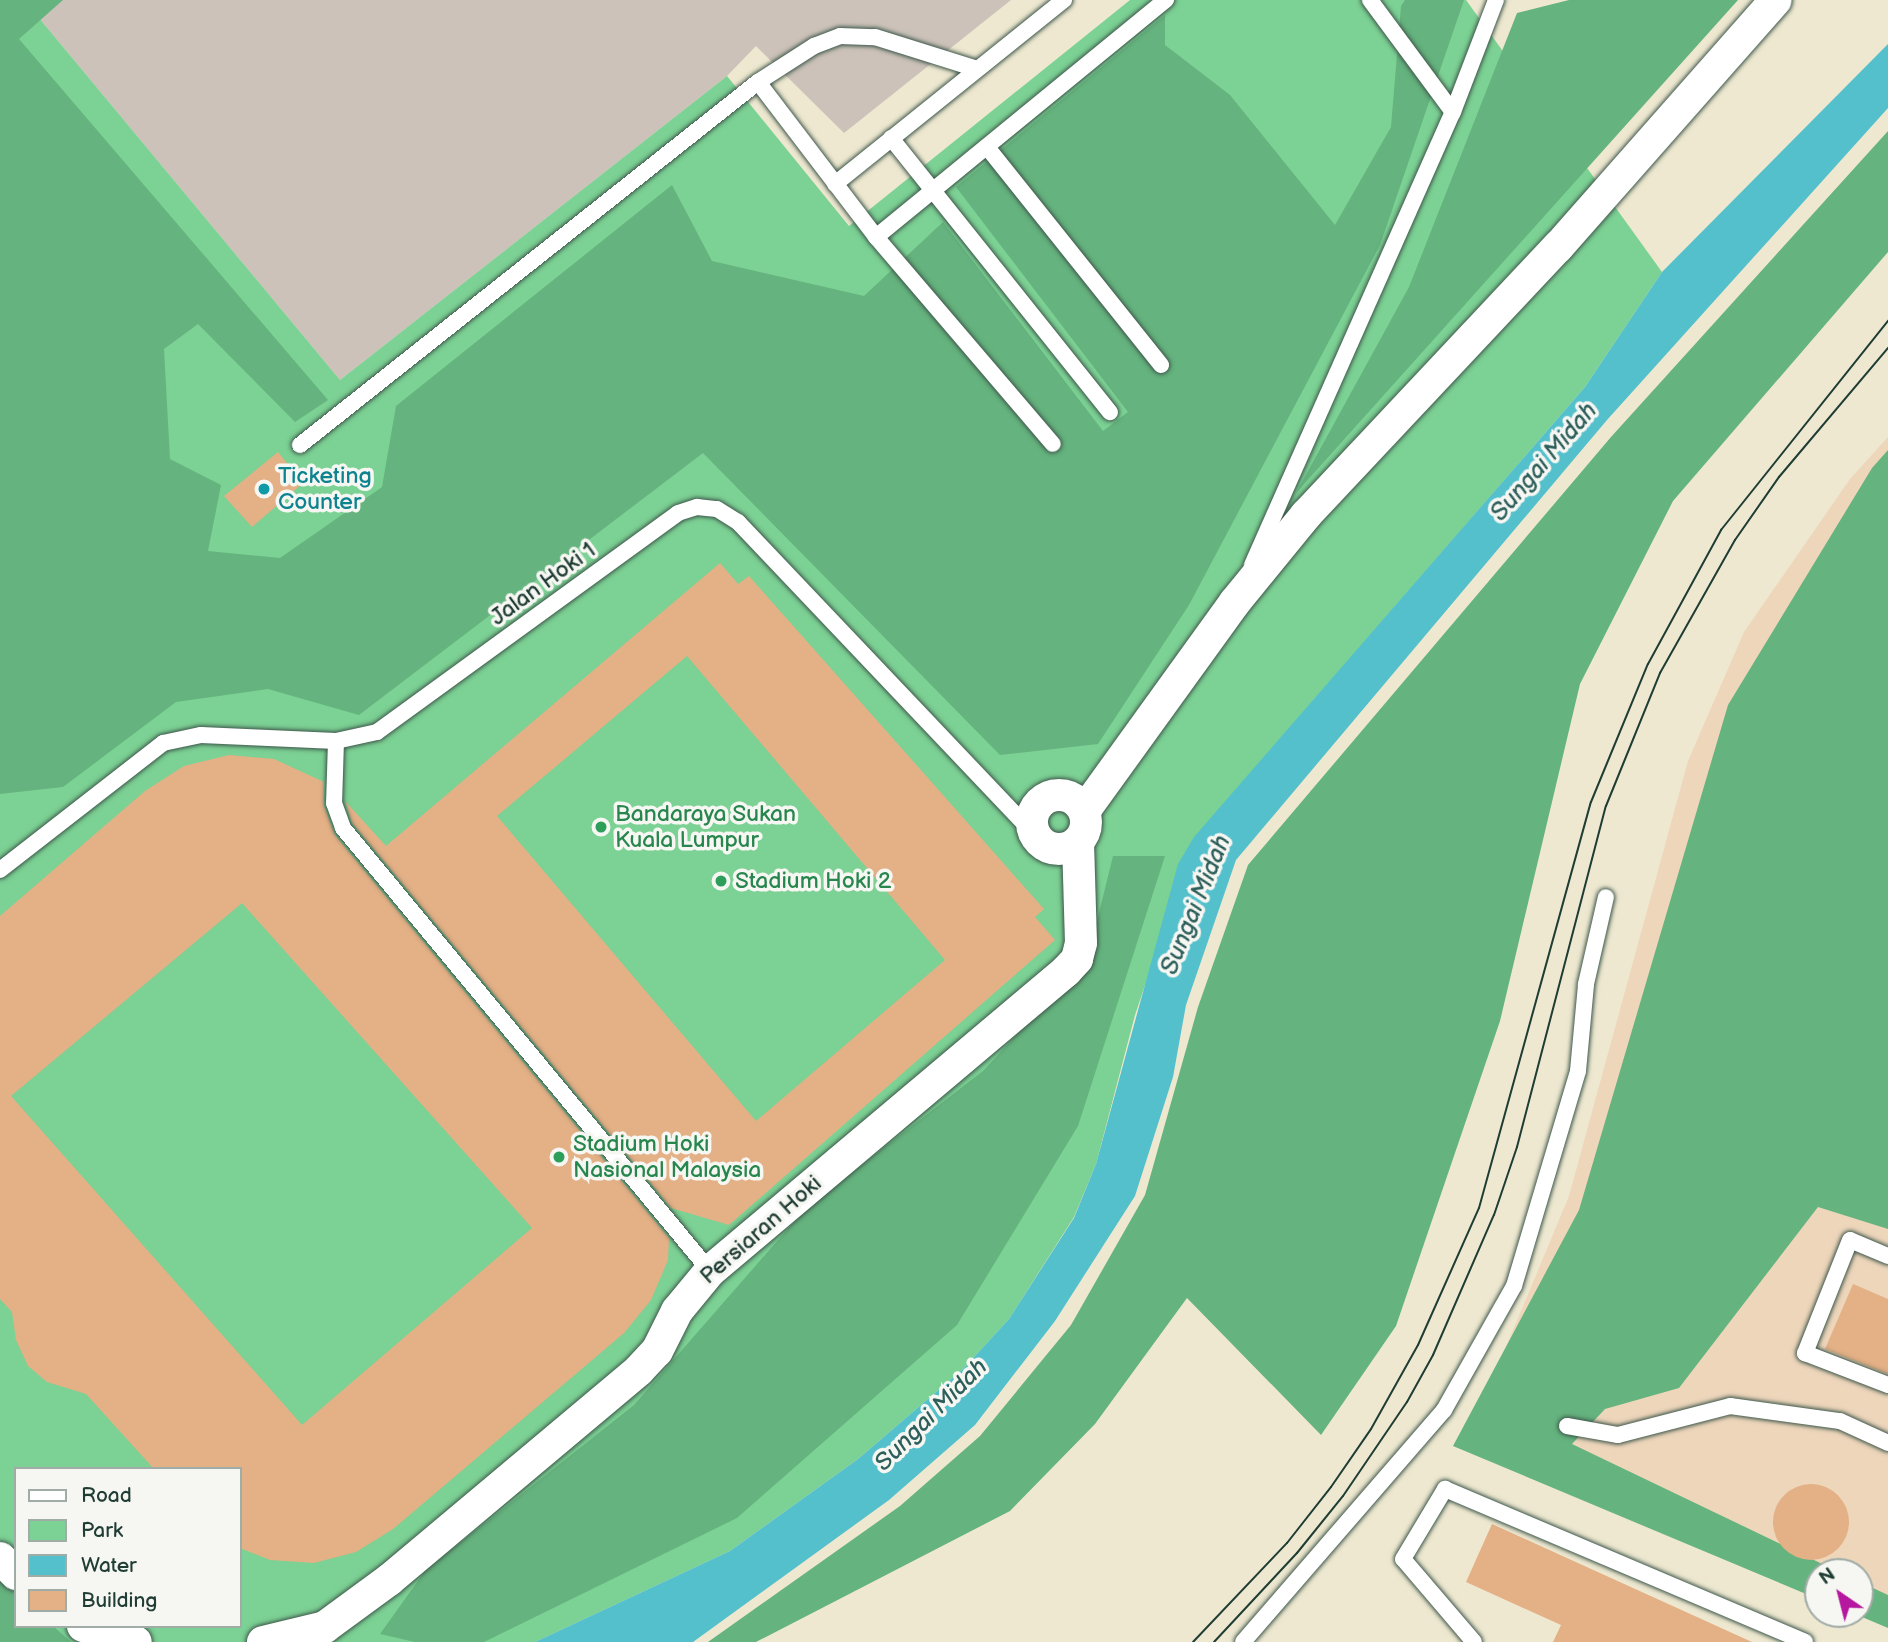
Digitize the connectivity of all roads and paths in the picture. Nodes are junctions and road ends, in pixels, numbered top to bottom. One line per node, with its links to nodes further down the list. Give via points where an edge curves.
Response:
1 (1064, 0): 6 (lane)
2 (1166, 0): 10 (lane)
3 (1370, 0): 8 (lane)
4 (1496, 0): 8 (lane)
5 (1776, 0): 18 (street, via 1558,247 1306,515)
6 (977, 69): 7 (lane, via 875,37 840,36 814,46); 9 (lane)
7 (758, 82): 11 (lane); 17 (lane)
8 (1453, 112): 18 (lane)
9 (891, 138): 11 (lane); 12 (lane)
10 (987, 147): 12 (lane); 14 (lane)
11 (835, 184): 13 (lane)
12 (933, 191): 13 (lane); 15 (lane)
13 (876, 237): 16 (lane)
14 (1161, 365)
15 (1110, 412)
16 (1053, 444)
17 (300, 445)
18 (1235, 602): 20 (street)
19 (336, 741): 21 (lane, Jalan Hoki 1, via 359,740 395,721 678,513 707,508 738,523); 23 (lane, Jalan Hoki 1, via 201,735 163,743); 26 (lane, via 334,803 343,828)
20 (1085, 810): 21 (street, via 1065,795 1048,797 1035,809); 22 (street, via 1086,827)
21 (1034, 834): 22 (street, via 1054,849)
22 (1078, 842): 26 (street, Persiaran Hoki, via 1081,943 1072,965)
23 (0, 870)
24 (1606, 897): 36 (lane, via 1586,984 1578,1072 1514,1286 1444,1410)
25 (1888, 1256): 27 (lane, via 1850,1240 1805,1353)
26 (710, 1271): 33 (street, Persiaran Hoki, via 677,1311 657,1351 639,1370 389,1580)
27 (1888, 1385)
28 (1567, 1426): 29 (lane, via 1618,1435 1730,1406 1840,1421)
29 (1888, 1443)
30 (0, 1558): 31 (street)
31 (14, 1572)
32 (90, 1628): 34 (street)
33 (334, 1635): 35 (street, Persiaran Hoki)
34 (136, 1642)
35 (263, 1642)
36 (1243, 1642)
37 (1474, 1642): 38 (lane, via 1404,1559 1445,1489)
38 (1805, 1642)

